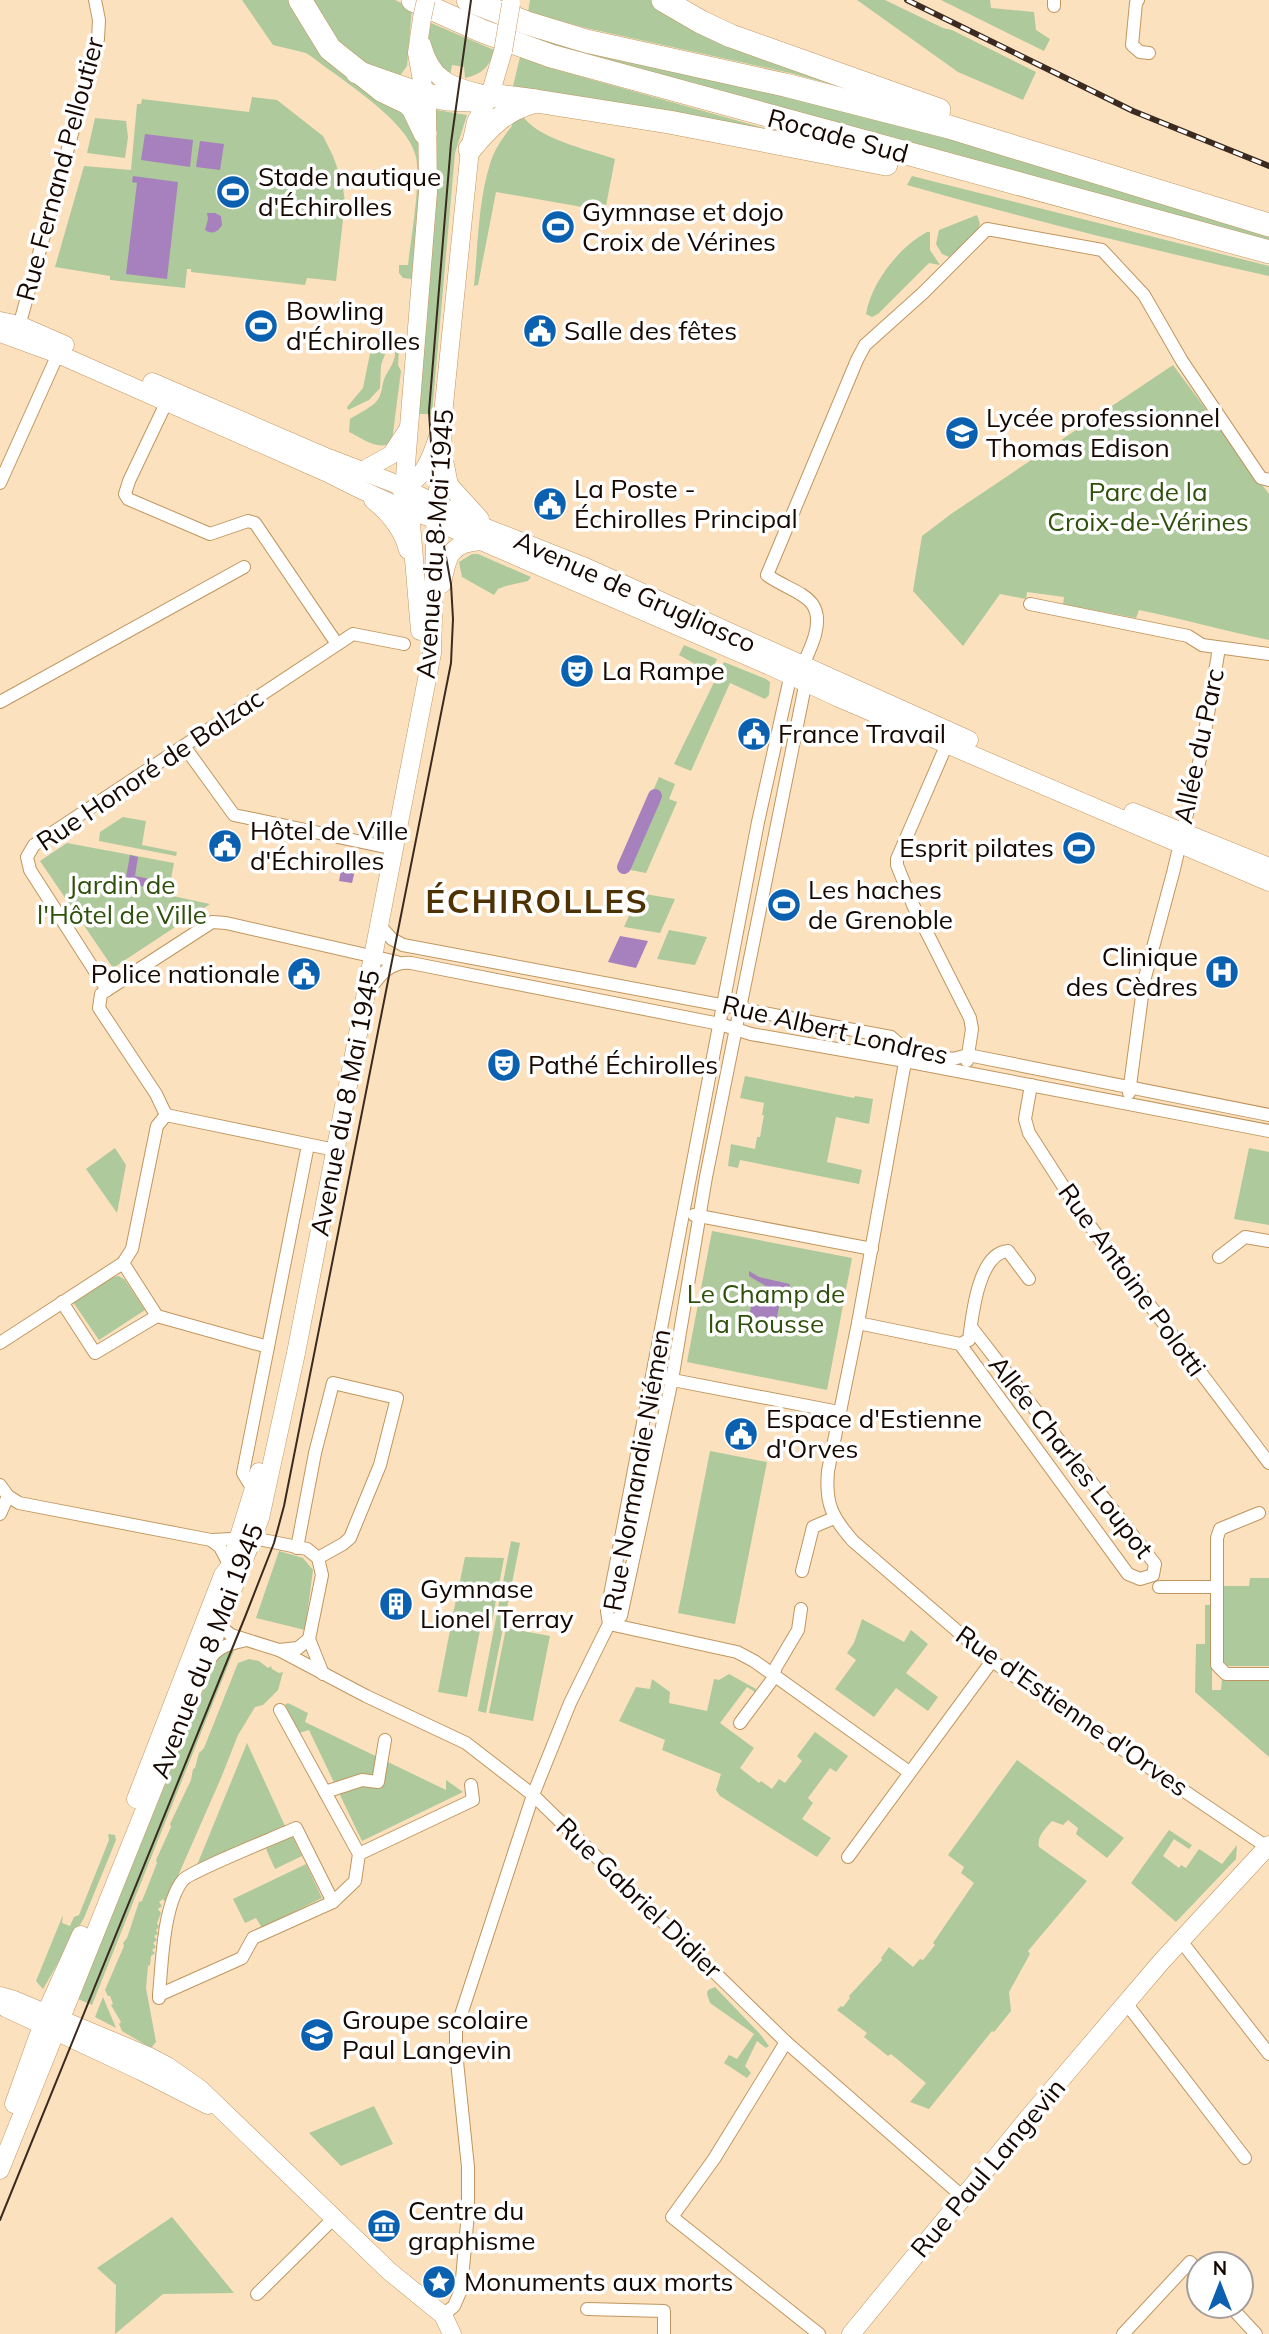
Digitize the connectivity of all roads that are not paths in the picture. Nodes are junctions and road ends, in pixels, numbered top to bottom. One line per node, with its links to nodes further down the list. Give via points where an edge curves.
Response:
1 (95, 0): 21 (street, Rue Fernand Pelloutier, via 98,39)
2 (300, 0): 10 (highway, via 330,49)
3 (426, 0): 8 (main road, Avenue du 8 Mai 1945, bridge)
4 (468, 0): 16 (highway, Rocade Sud, via 586,41 908,116)
5 (663, 0): 16 (highway, via 732,36)
6 (1138, 0): 9 (street, via 1132,45)
7 (511, 2): 12 (main road, Avenue du 8 Mai 1945, bridge)
8 (418, 18): 11 (main road, Avenue du 8 Mai 1945); 12 (main road, via 426,60 436,74 459,89); 17 (highway, Rocade Sud, via 482,31 551,56)
9 (1149, 53)
10 (357, 72): 11 (highway); 14 (highway, via 413,108)
11 (424, 94): 12 (highway, via 470,100); 14 (main road, Avenue du 8 Mai 1945)
12 (490, 95): 13 (highway); 15 (main road, Avenue du 8 Mai 1945, via 476,122)
13 (536, 101): 15 (highway, via 499,117); 17 (highway, via 828,152)
14 (425, 133): 25 (main road, Avenue du 8 Mai 1945, via 428,192)
15 (470, 149): 24 (main road, Avenue du 8 Mai 1945)
16 (1135, 184): 18 (highway, Rocade Sud)
17 (1112, 211): 19 (highway, Rocade Sud)
18 (1269, 225)
19 (1269, 253)
20 (0, 321): 21 (main road, Avenue de Grugliasco)
21 (12, 332): 22 (main road, Avenue de Grugliasco); 23 (main road, Avenue de Grugliasco)
22 (58, 354): 23 (main road, Avenue de Grugliasco); 30 (street)
23 (169, 396): 27 (main road, Avenue de Grugliasco); 28 (main road, Avenue de Grugliasco); 39 (street, via 129,481 128,499 210,534 248,521 255,523)
24 (442, 424): 26 (main road, Avenue du 8 Mai 1945); 32 (main road)
25 (408, 428): 27 (main road, via 391,455); 32 (main road, Avenue du 8 Mai 1945)
26 (443, 456): 33 (main road, Avenue du 8 Mai 1945); 34 (main road, via 449,485)
27 (362, 471): 32 (main road, Avenue de Grugliasco)
28 (330, 474): 31 (main road, Avenue de Grugliasco); 32 (main road)
29 (1269, 480): 44 (street, via 1261,478 1182,361 1144,295 1102,250 987,229 865,345 782,536 767,575 811,600 818,615 816,633)
30 (0, 483)
31 (356, 488): 32 (main road, Avenue de Grugliasco); 36 (main road, via 390,515 405,539)
32 (412, 501): 33 (main road, Avenue de Grugliasco); 36 (main road, Avenue du 8 Mai 1945); 37 (main road)
33 (437, 514): 34 (main road, Avenue de Grugliasco); 37 (main road, Avenue du 8 Mai 1945)
34 (486, 535): 42 (main road, via 464,542 447,558); 44 (main road, Avenue de Grugliasco, via 583,566)
35 (244, 567): 45 (street)
36 (414, 570): 51 (main road, Avenue du 8 Mai 1945, via 420,615 419,672)
37 (432, 602): 42 (main road, Avenue du 8 Mai 1945)
38 (1030, 604): 41 (street, Allée du Parc, via 1188,636)
39 (337, 644): 40 (street, Rue Honoré de Balzac, via 353,634); 47 (street, Rue Honoré de Balzac)
40 (404, 644)
41 (1219, 648): 43 (street, Allée du Parc); 50 (street, Allée du Parc, via 1202,750)
42 (432, 653): 51 (main road, Avenue du 8 Mai 1945)
43 (1269, 654)
44 (800, 671): 46 (main road, Avenue de Grugliasco); 48 (street, Rue Normandie Niémen); 49 (street, Rue Normandie Niémen)
45 (0, 702)
46 (949, 738): 50 (main road, Avenue de Grugliasco); 64 (street, via 897,866 970,1018)
47 (184, 747): 51 (street, via 234,815); 58 (street, Rue Honoré de Balzac, via 34,845 27,857 30,870)
48 (759, 815): 49 (street); 60 (street, Rue Normandie Niémen)
49 (777, 821): 61 (street, Rue Normandie Niémen)
50 (1180, 838): 52 (main road, Avenue de Grugliasco); 53 (main road, Avenue de Grugliasco); 68 (street, Allée du Parc, via 1144,981)
51 (390, 848): 54 (main road, Avenue du 8 Mai 1945)
52 (1269, 867)
53 (1269, 882)
54 (376, 922): 55 (street); 56 (main road, Avenue du 8 Mai 1945)
55 (399, 944): 56 (street); 60 (street, Rue Albert Londres)
56 (374, 953): 57 (street, Rue Albert Londres); 58 (street, Rue Albert Londres, via 344,951 212,922); 59 (main road, Avenue du 8 Mai 1945); 73 (main road, Avenue du 8 Mai 1945)
57 (397, 962): 59 (street); 62 (street, Rue Albert Londres)
58 (107, 990): 70 (street, via 101,994 99,1008)
59 (366, 994): 73 (main road, Avenue du 8 Mai 1945)
60 (724, 1004): 61 (street, Rue Albert Londres); 62 (street, Rue Normandie Niémen)
61 (740, 1007): 63 (street, Rue Normandie Niémen); 65 (street, Rue Albert Londres, via 891,1037)
62 (720, 1024): 63 (street, Rue Albert Londres); 74 (street, Rue Normandie Niémen)
63 (735, 1031): 65 (street, Rue Albert Londres); 75 (street, Rue Normandie Niémen)
64 (968, 1055): 65 (street, Rue Albert Londres, via 954,1059); 66 (street); 68 (street, Rue Albert Londres)
65 (906, 1056): 66 (street, Rue Albert Londres); 79 (street, Rue d'Estienne d'Orves)
66 (965, 1072): 67 (street, Rue Albert Londres)
67 (1031, 1085): 69 (street, Rue Albert Londres); 93 (street, Rue Antoine Polotti, via 1025,1119 1029,1133 1080,1214)
68 (1130, 1087): 69 (street, Allée du Parc); 71 (street, Rue Albert Londres)
69 (1126, 1104): 72 (street, Rue Albert Londres)
70 (166, 1115): 73 (street); 81 (street, via 157,1126 132,1249)
71 (1269, 1115)
72 (1269, 1131)
73 (323, 1147): 89 (street, Avenue du 8 Mai 1945); 95 (main road, Avenue du 8 Mai 1945, via 287,1351); 100 (main road, Avenue du 8 Mai 1945, via 280,1430 260,1518)
74 (692, 1175): 75 (street); 76 (street, Rue Normandie Niémen)
75 (706, 1177): 77 (street, Rue Normandie Niémen)
76 (684, 1214): 77 (street); 90 (street, Rue Normandie Niémen)
77 (699, 1216): 79 (street); 91 (street, Rue Normandie Niémen)
78 (1269, 1241): 80 (street, via 1245,1237)
79 (872, 1249): 85 (street, Rue d'Estienne d'Orves)
80 (1219, 1257)
81 (123, 1263): 83 (street); 84 (street)
82 (1028, 1279): 86 (street, Allée Charles Loupot, via 1008,1251 1002,1251 981,1276)
83 (62, 1302): 84 (street, via 95,1353); 87 (street)
84 (157, 1316): 89 (street)
85 (858, 1323): 88 (street, Allée Charles Loupot); 92 (street, Rue d'Estienne d'Orves)
86 (971, 1327): 88 (street, Allée Charles Loupot, via 969,1340); 88 (street, Allée Charles Loupot, via 1155,1564 1153,1575 1140,1579 1128,1574)
87 (0, 1343)
88 (960, 1344)
89 (268, 1347): 95 (street, Avenue du 8 Mai 1945, via 243,1473)
90 (652, 1376): 91 (street); 109 (street, Rue Normandie Niémen, via 607,1611)
91 (672, 1380): 92 (street); 109 (street, Rue Normandie Niémen, via 621,1616)
92 (839, 1412): 99 (street, Rue d'Estienne d'Orves, via 827,1485)
93 (1269, 1463)
94 (0, 1485): 96 (street)
95 (254, 1491): 100 (main road, Avenue du 8 Mai 1945)
96 (8, 1496): 98 (street); 101 (street, via 19,1503)
97 (1259, 1513): 107 (street, via 1220,1529)
98 (0, 1514)
99 (834, 1518): 105 (street, via 813,1527); 114 (street, Rue d'Estienne d'Orves, via 853,1541)
100 (246, 1538): 101 (street); 102 (street); 104 (main road, Avenue du 8 Mai 1945); 110 (main road, Avenue du 8 Mai 1945)
101 (211, 1540): 104 (street)
102 (297, 1548): 103 (street, via 307,1549); 103 (street, via 333,1383 397,1398 383,1456 350,1538)
103 (317, 1558): 111 (street, via 322,1575)
104 (230, 1566): 110 (street); 131 (main road, Avenue du 8 Mai 1945)
105 (802, 1571)
106 (1159, 1587): 107 (street)
107 (1216, 1587): 117 (street, via 1217,1665 1226,1674)
108 (801, 1609): 115 (street, via 798,1630)
109 (609, 1624): 115 (street, via 737,1652); 125 (street, Rue Normandie Niémen, via 570,1703)
110 (219, 1625): 112 (street); 118 (main road, Avenue du 8 Mai 1945)
111 (309, 1639): 113 (street, via 298,1648); 116 (street)
112 (243, 1641): 113 (street); 118 (street, via 212,1654)
113 (279, 1650): 116 (street, Rue Gabriel Didier)
114 (992, 1661): 122 (street); 126 (street, Rue d'Estienne d'Orves)
115 (774, 1673): 120 (street); 122 (street)
116 (323, 1674): 125 (street, Rue Gabriel Didier, via 466,1743)
117 (1269, 1674)
118 (195, 1686): 132 (main road, Avenue du 8 Mai 1945)
119 (280, 1710): 124 (street)
120 (740, 1723)
121 (385, 1740): 124 (street, via 378,1782 362,1780)
122 (909, 1772): 128 (street)
123 (471, 1785): 127 (street, via 473,1800)
124 (325, 1793): 127 (street)
125 (533, 1795): 136 (street, Rue Gabriel Didier); 151 (street, Rue Normandie Niémen, via 456,2030 468,2213 461,2290 454,2306)
126 (1268, 1846): 130 (main road, Rue Paul Langevin)
127 (359, 1854): 129 (street, via 355,1881)
128 (848, 1857)
129 (333, 1902): 129 (street, via 296,1828 184,1878 172,1903 159,1996 242,1958 253,1938)
130 (1181, 1941): 134 (main road, Rue Paul Langevin); 139 (street)
131 (74, 1952): 133 (main road, via 37,1998); 135 (main road, Avenue du 8 Mai 1945)
132 (72, 1988): 135 (main road, Avenue du 8 Mai 1945); 138 (main road, via 87,2022)
133 (5, 2002): 135 (main road); 140 (main road, via 24,2032)
134 (1126, 2004): 144 (street); 146 (main road, Rue Paul Langevin)
135 (50, 2023): 137 (main road); 138 (main road); 140 (main road); 141 (main road, via 31,2071)
136 (786, 2042): 146 (street, Rue Gabriel Didier); 155 (street, via 714,2159 672,2217)
137 (82, 2045): 141 (main road, via 52,2056); 142 (main road)
138 (133, 2050): 142 (main road, via 200,2089)
139 (1269, 2054)
140 (28, 2063): 143 (main road)
141 (32, 2090): 145 (main road)
142 (226, 2115): 147 (main road)
143 (0, 2138)
144 (1245, 2158)
145 (0, 2170)
146 (963, 2197): 156 (main road, Rue Paul Langevin)
147 (334, 2218): 149 (street); 151 (main road)
148 (1185, 2267): 157 (street)
149 (257, 2294)
150 (587, 2309): 154 (street, via 664,2311)
151 (443, 2315): 153 (main road)
152 (1243, 2320): 158 (street)
153 (452, 2334)
154 (664, 2334)
155 (819, 2334)
156 (851, 2334)
157 (1123, 2334)
158 (1256, 2334)

